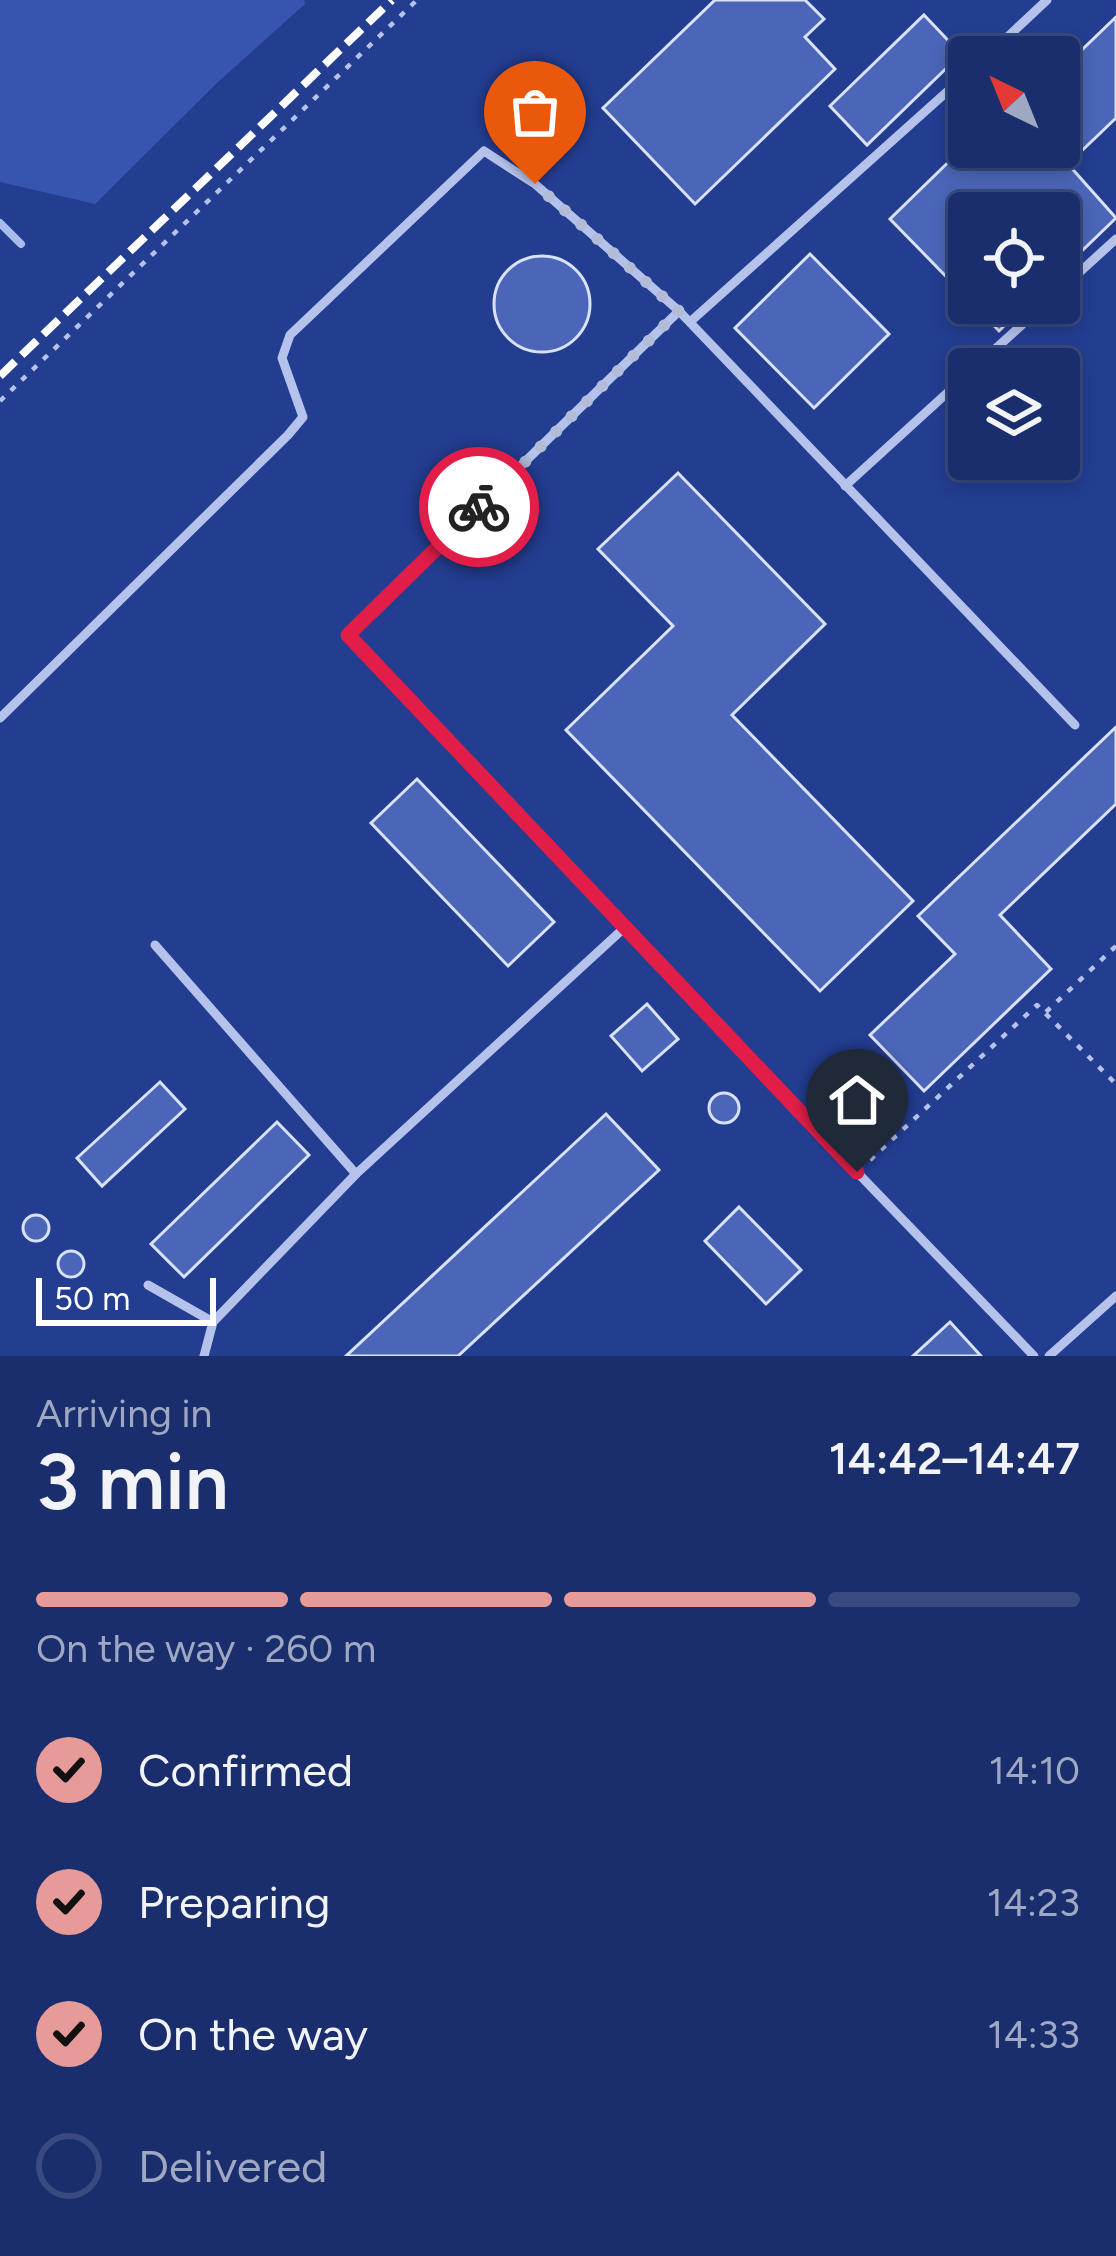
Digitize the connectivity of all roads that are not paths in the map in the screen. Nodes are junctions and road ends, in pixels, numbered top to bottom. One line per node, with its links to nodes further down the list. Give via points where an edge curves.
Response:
1 (1047, 0): 2 (lane)
2 (1008, 36)
3 (948, 91): 7 (lane)
4 (1116, 239): 5 (lane)
5 (1080, 272)
6 (679, 311): 7 (lane); 12 (lane, via 535,184 484,151 290,335 282,358 303,417 288,435); 14 (lane, via 348,635)
7 (690, 322): 11 (lane)
8 (1023, 324): 9 (lane)
9 (996, 348)
10 (948, 392): 11 (lane)
11 (845, 486): 13 (lane)
12 (0, 718)
13 (1075, 725)
14 (623, 928): 16 (lane); 21 (lane)
15 (155, 945): 16 (lane)
16 (356, 1174): 19 (lane)
17 (148, 1285): 19 (lane)
18 (1116, 1295): 22 (lane)
19 (213, 1322): 20 (lane)
20 (204, 1356)
21 (1034, 1356)
22 (1049, 1356)

